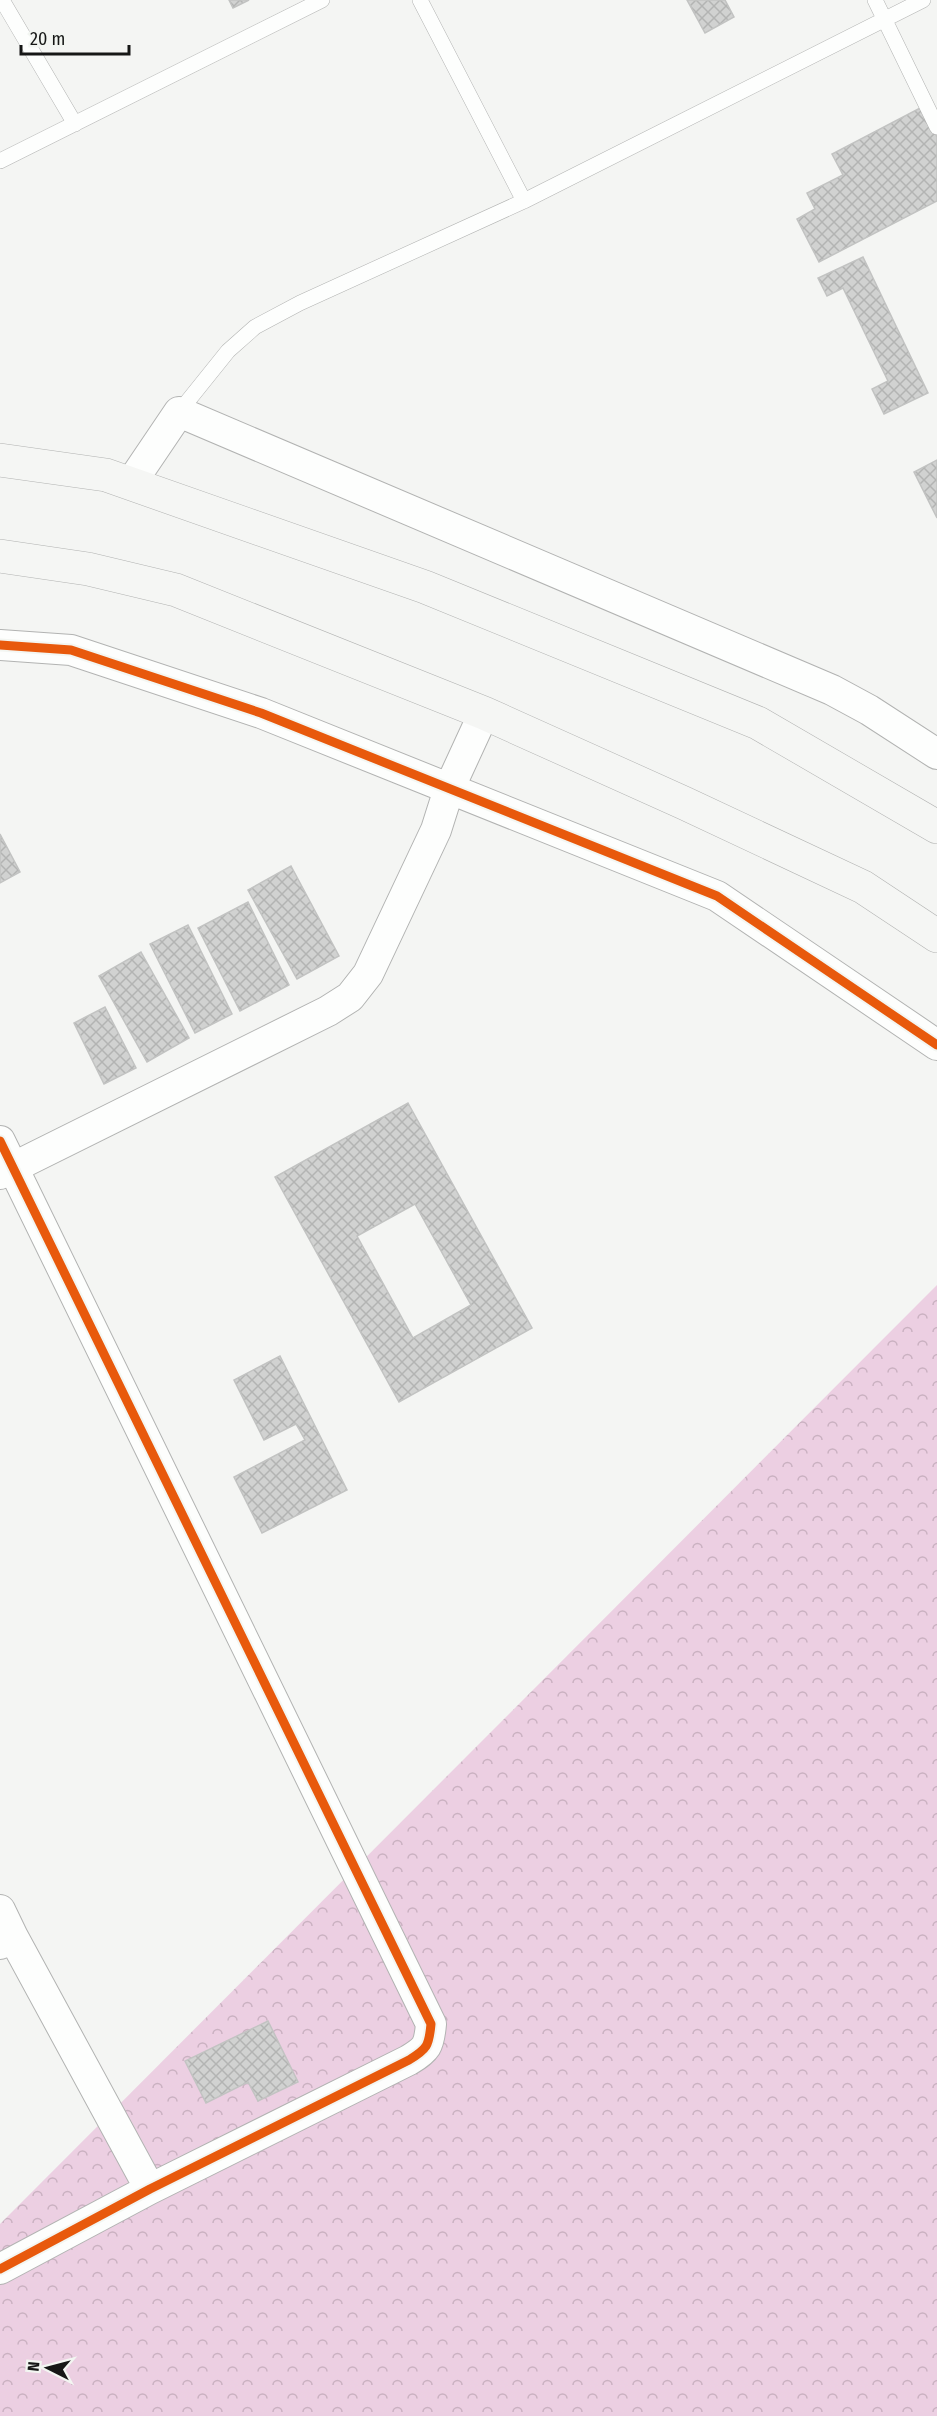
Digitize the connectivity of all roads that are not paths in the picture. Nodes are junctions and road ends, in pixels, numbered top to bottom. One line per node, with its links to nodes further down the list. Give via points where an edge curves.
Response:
1 (2, 0): 7 (lane)
2 (322, 0): 7 (lane)
3 (420, 0): 10 (lane)
4 (874, 0): 6 (lane)
5 (923, 0): 6 (lane)
6 (885, 20): 8 (lane); 10 (lane)
7 (75, 124): 9 (lane)
8 (937, 127)
9 (0, 161)
10 (524, 201): 11 (lane, via 255,327 228,351)
11 (179, 412): 13 (street); 17 (street, via 832,690)
12 (0, 460): 13 (street, via 106,475)
13 (131, 483): 19 (street, via 425,587 758,723)
14 (0, 556): 16 (street, via 88,569 176,590)
15 (0, 645): 18 (street, via 70,650 94,657 261,713)
16 (484, 713): 18 (street); 20 (street, via 863,887)
17 (937, 754)
18 (449, 789): 21 (street, via 717,896); 22 (street, via 436,830 368,974 350,997 318,1017)
19 (937, 827)
20 (937, 936)
21 (937, 1045)
22 (5, 1160): 25 (street, via 431,2024 426,2049 409,2060)
23 (0, 1910): 24 (street)
24 (6, 1941): 25 (street)
25 (150, 2189): 26 (street)
26 (0, 2269)

